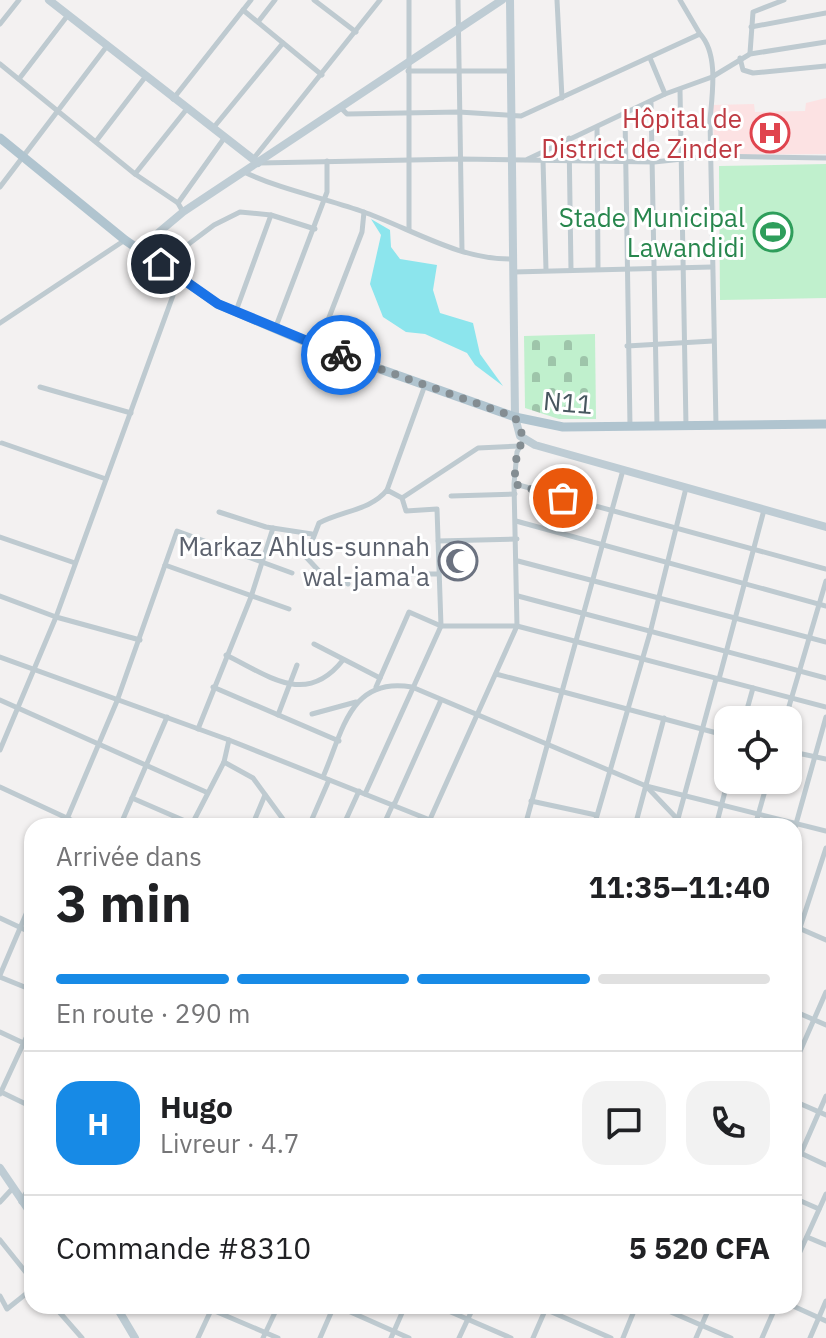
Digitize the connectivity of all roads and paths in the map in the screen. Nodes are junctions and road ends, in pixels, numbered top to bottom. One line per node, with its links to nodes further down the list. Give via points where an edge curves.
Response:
1 (19, 0): 18 (street)
2 (49, 0): 16 (street)
3 (251, 0): 14 (street)
4 (275, 0): 17 (street)
5 (380, 0): 21 (street)
6 (409, 0): 29 (street)
7 (458, 0): 19 (street)
8 (502, 0): 19 (street)
9 (510, 0): 33 (street)
10 (557, 0): 41 (street)
11 (680, 0): 22 (street)
12 (784, 0): 20 (street, via 753,12)
13 (316, 1): 21 (street)
14 (243, 10): 17 (street); 42 (street)
15 (826, 13): 20 (street)
16 (68, 15): 25 (street); 38 (street)
17 (258, 22): 24 (street)
18 (0, 24)
19 (459, 26): 29 (street); 34 (street)
20 (751, 27): 26 (street)
21 (356, 32): 35 (street)
22 (700, 34): 27 (street); 37 (street, via 707,41)
23 (826, 42): 26 (street)
24 (283, 43): 35 (street); 52 (street)
25 (107, 45): 36 (street); 45 (street)
26 (750, 54): 28 (street)
27 (650, 58): 40 (street); 41 (street)
28 (740, 58): 31 (street, via 743,70 753,73); 37 (street)
29 (408, 60): 32 (street); 44 (street)
30 (0, 64): 38 (street)
31 (826, 66)
32 (408, 71): 34 (street); 47 (street)
33 (511, 71): 34 (street); 50 (street)
34 (460, 72): 48 (street)
35 (322, 75): 67 (street)
36 (146, 76): 42 (street); 56 (street)
37 (712, 77): 39 (street); 58 (street)
38 (19, 79): 45 (street)
39 (680, 90): 40 (street); 57 (street)
40 (665, 94): 43 (street)
41 (562, 98): 50 (street)
42 (173, 99): 46 (street)
43 (651, 103): 49 (street); 71 (street)
44 (340, 107): 47 (street, via 347,114); 67 (street)
45 (57, 109): 56 (street); 59 (street)
46 (186, 110): 52 (street); 73 (street)
47 (409, 111): 48 (street); 69 (street)
48 (459, 112): 50 (street); 61 (street)
49 (625, 115): 51 (street); 70 (street)
50 (511, 116): 64 (street)
51 (597, 127): 55 (street); 63 (street)
52 (213, 128): 53 (street)
53 (225, 137): 67 (street); 76 (street)
54 (0, 138): 59 (main road, N11)
55 (569, 138): 62 (street); 65 (street)
56 (97, 140): 73 (street)
57 (683, 156): 58 (street); 71 (street); 88 (street)
58 (711, 156): 60 (street); 89 (street)
59 (24, 157): 74 (street); 82 (main road, N11)
60 (826, 158)
61 (461, 159): 64 (street); 69 (street); 84 (street)
62 (570, 159): 63 (street); 66 (street); 93 (street)
63 (598, 159): 70 (street); 91 (street)
64 (511, 160): 65 (street); 85 (street)
65 (528, 160): 66 (street)
66 (543, 160): 92 (street)
67 (255, 161): 68 (street); 72 (street)
68 (327, 161): 69 (street); 75 (street)
69 (409, 161): 81 (street)
70 (625, 161): 71 (street); 90 (street)
71 (654, 162): 87 (street)
72 (244, 172): 75 (street, via 287,191); 77 (street)
73 (135, 174): 76 (street)
74 (0, 187)
75 (323, 199): 78 (street); 80 (street)
76 (178, 203): 77 (street)
77 (183, 212): 83 (street)
78 (364, 212): 81 (street); 103 (street, via 362,232)
79 (271, 215): 80 (street); 86 (street, via 240,212); 96 (street)
80 (315, 229): 98 (street)
81 (409, 229): 84 (street)
82 (125, 240): 83 (main road, N11); 97 (street)
83 (139, 249): 86 (main road, N11)
84 (462, 251): 85 (street)
85 (512, 259): 94 (street)
86 (161, 264): 95 (main road, N11)
87 (656, 267): 88 (street); 90 (street); 102 (street)
88 (684, 267): 89 (street); 100 (street)
89 (712, 267): 99 (street)
90 (626, 268): 91 (street); 101 (street)
91 (598, 269): 93 (street)
92 (546, 270): 93 (street); 94 (street)
93 (571, 270)
94 (513, 272): 107 (street)
95 (179, 279): 96 (main road, N11); 106 (street)
96 (236, 312): 98 (main road, N11)
97 (0, 323)
98 (275, 330): 103 (main road, N11)
99 (713, 341): 100 (street); 109 (street)
100 (683, 345): 102 (street); 112 (street)
101 (627, 346): 102 (street); 110 (street)
102 (655, 346): 111 (street)
103 (318, 347): 104 (main road, N11)
104 (425, 384): 107 (main road, N11); 119 (street)
105 (40, 387): 106 (street)
106 (131, 413): 116 (street)
107 (515, 417): 110 (main road, N11, via 563,427); 114 (street)
108 (826, 424): 109 (main road, N11)
109 (716, 426): 112 (main road, N11)
110 (630, 427): 111 (main road, N11)
111 (658, 427): 112 (main road, N11)
112 (686, 427)
113 (2, 443): 116 (street)
114 (522, 443): 115 (street); 117 (street); 122 (street, via 478,448)
115 (623, 470): 118 (street); 124 (street)
116 (106, 479): 139 (street)
117 (514, 484): 120 (street); 124 (street)
118 (686, 488): 123 (street); 129 (street)
119 (387, 490): 122 (street); 130 (street, via 376,503 319,523)
120 (515, 494): 121 (street); 126 (street)
121 (451, 496)
122 (402, 498): 133 (street, via 406,511 437,509)
123 (764, 510): 127 (street); 135 (street)
124 (612, 511): 129 (street); 134 (street)
125 (219, 512): 128 (street)
126 (516, 521): 132 (street); 134 (street)
127 (826, 527)
128 (273, 528): 130 (street); 137 (street)
129 (676, 529): 135 (street); 138 (street)
130 (312, 534): 148 (street, via 308,561)
131 (0, 537): 139 (street)
132 (517, 539): 133 (street); 136 (street)
133 (438, 541): 144 (street)
134 (602, 546): 138 (street); 145 (street)
135 (753, 549): 141 (street); 147 (street)
136 (517, 561): 145 (street); 150 (street)
137 (262, 562): 140 (street, via 177,531); 142 (street); 151 (street)
138 (667, 562): 147 (street); 152 (street)
139 (75, 563): 156 (street)
140 (165, 565): 151 (street); 162 (street)
141 (826, 569)
142 (292, 573)
143 (397, 574): 144 (street)
144 (438, 574): 158 (street)
145 (592, 580): 152 (street); 155 (street)
146 (826, 581): 153 (street)
147 (744, 582): 153 (street); 157 (street)
148 (348, 584)
149 (0, 596): 156 (street)
150 (518, 596): 155 (street); 159 (street)
151 (251, 597): 154 (street); 167 (street)
152 (659, 598): 157 (street); 160 (street)
153 (823, 605): 161 (street)
154 (289, 609)
155 (584, 614): 160 (street); 163 (street)
156 (56, 617): 162 (street); 172 (street)
157 (734, 618): 161 (street); 166 (street)
158 (441, 626): 159 (street); 175 (street, via 409,612); 181 (street)
159 (517, 626): 163 (street); 174 (street)
160 (650, 633): 166 (street); 169 (street)
161 (811, 638): 164 (street); 173 (street)
162 (140, 640): 187 (street)
163 (576, 642): 169 (street); 183 (street)
164 (826, 642)
165 (314, 644): 170 (street)
166 (726, 651): 173 (street); 177 (street)
167 (226, 655): 178 (street); 179 (street)
168 (0, 657): 172 (street)
169 (642, 659): 177 (street); 193 (street)
170 (343, 660): 175 (street); 178 (street, via 321,681 300,687)
171 (297, 665): 178 (street)
172 (35, 669): 187 (street); 192 (street)
173 (801, 672): 176 (street); 184 (street)
174 (496, 674): 183 (street); 196 (street)
175 (380, 678): 180 (street)
176 (826, 678)
177 (717, 679): 182 (street); 201 (street)
178 (289, 684): 195 (street)
179 (213, 687): 195 (street); 200 (street)
180 (376, 687): 181 (street); 188 (street)
181 (412, 687): 186 (street); 218 (street)
182 (753, 688): 184 (street); 189 (street)
183 (561, 691): 193 (street); 206 (street)
184 (793, 698): 190 (street); 191 (street)
185 (0, 700): 192 (street)
186 (441, 700): 196 (street); 226 (street)
187 (117, 701): 197 (street); 205 (street)
188 (356, 702): 194 (street); 204 (street)
189 (748, 706)
190 (790, 706)
191 (826, 707)
192 (18, 708): 205 (street); 207 (street)
193 (628, 709): 199 (street); 213 (street)
194 (312, 714)
195 (278, 715): 204 (street)
196 (478, 715): 206 (street); 239 (street)
197 (167, 717): 200 (street); 212 (street)
198 (826, 717): 209 (street)
199 (664, 718): 201 (street); 215 (street)
200 (198, 729): 203 (street)
201 (702, 729): 202 (street); 220 (street)
202 (714, 732)
203 (229, 740): 211 (street); 214 (street)
204 (339, 741): 214 (street)
205 (100, 745): 212 (street); 229 (street)
206 (546, 746): 213 (street); 224 (street)
207 (0, 750)
208 (802, 754): 209 (street)
209 (815, 756): 210 (street); 247 (street)
210 (826, 759)
211 (224, 762): 217 (street); 219 (street, via 243,770)
212 (147, 766): 217 (street); 223 (street)
213 (610, 772): 215 (street); 228 (street)
214 (326, 779): 218 (street); 235 (street)
215 (646, 786): 220 (street); 241 (street); 242 (street)
216 (0, 787): 229 (street)
217 (206, 792): 232 (street)
218 (362, 792): 226 (street); 236 (street)
219 (266, 794): 233 (street); 234 (street)
220 (685, 794): 225 (street); 243 (street)
221 (724, 794): 225 (street)
222 (764, 794): 227 (street)
223 (132, 798): 230 (street); 231 (street)
224 (531, 801): 228 (street); 240 (street)
225 (721, 804): 227 (street); 244 (street)
226 (393, 805): 237 (street); 238 (street)
227 (759, 812): 245 (street); 246 (street)
228 (597, 816)
229 (68, 818)
230 (123, 818)
231 (176, 818)
232 (195, 818)
233 (256, 818)
234 (282, 818)
235 (312, 818)
236 (347, 818)
237 (387, 818)
238 (418, 818)
239 (432, 818)
240 (527, 818)
241 (637, 818)
242 (673, 818)
243 (678, 818)
244 (718, 818)
245 (757, 818)
246 (781, 818)
247 (797, 818)
248 (802, 824): 249 (street)
249 (826, 831)
250 (826, 848): 251 (street)
251 (802, 913)
252 (0, 918): 254 (street)
253 (24, 919): 254 (street)
254 (20, 928): 256 (street); 258 (street)
255 (802, 929): 257 (street)
256 (24, 930)
257 (826, 940)
258 (0, 976): 259 (street)
259 (24, 986)
260 (826, 992): 262 (street)
261 (802, 1014): 262 (street)
262 (814, 1019): 263 (street); 266 (street)
263 (826, 1025)
264 (0, 1032): 265 (street)
265 (24, 1043): 267 (street)
266 (802, 1047)
267 (1, 1092): 269 (street)
268 (826, 1096): 271 (street)
269 (24, 1103)
270 (802, 1105): 271 (street)
271 (819, 1112): 272 (street); 273 (street)
272 (826, 1115)
273 (802, 1143)
274 (802, 1154): 275 (street)
275 (826, 1165)
276 (0, 1168): 277 (street)
277 (12, 1189): 280 (street); 282 (street)
278 (826, 1194): 284 (street)
279 (24, 1197): 282 (street)
280 (0, 1202)
281 (802, 1202): 284 (street)
282 (21, 1203): 283 (street)
283 (24, 1206)
284 (819, 1209): 285 (street)
285 (807, 1237): 287 (street); 288 (street)
286 (0, 1240): 289 (street)
287 (826, 1245)
288 (802, 1248)
289 (24, 1270)
290 (24, 1295): 291 (street, via 7,1309)
291 (0, 1296)
292 (826, 1301): 310 (street)
293 (802, 1310): 310 (street)
294 (61, 1314): 316 (street)
295 (121, 1314): 317 (street)
296 (209, 1314): 318 (street)
297 (224, 1314): 314 (street)
298 (274, 1314): 314 (street)
299 (331, 1314): 320 (street)
300 (351, 1314): 315 (street)
301 (401, 1314): 315 (street)
302 (455, 1314): 311 (street)
303 (470, 1314): 311 (street)
304 (543, 1314): 324 (street)
305 (559, 1314): 325 (street)
306 (633, 1314): 326 (street)
307 (674, 1314): 313 (street)
308 (707, 1314): 313 (street)
309 (772, 1314): 329 (street)
310 (819, 1318): 312 (street); 330 (street)
311 (467, 1319): 322 (street); 323 (street)
312 (826, 1321)
313 (701, 1327): 327 (street); 328 (street)
314 (264, 1335): 319 (street)
315 (392, 1335): 321 (street)
316 (82, 1338)
317 (135, 1338)
318 (198, 1338)
319 (278, 1338)
320 (320, 1338)
321 (409, 1338)
322 (459, 1338)
323 (511, 1338)
324 (533, 1338)
325 (611, 1338)
326 (623, 1338)
327 (696, 1338)
328 (731, 1338)
329 (762, 1338)
330 (810, 1338)

